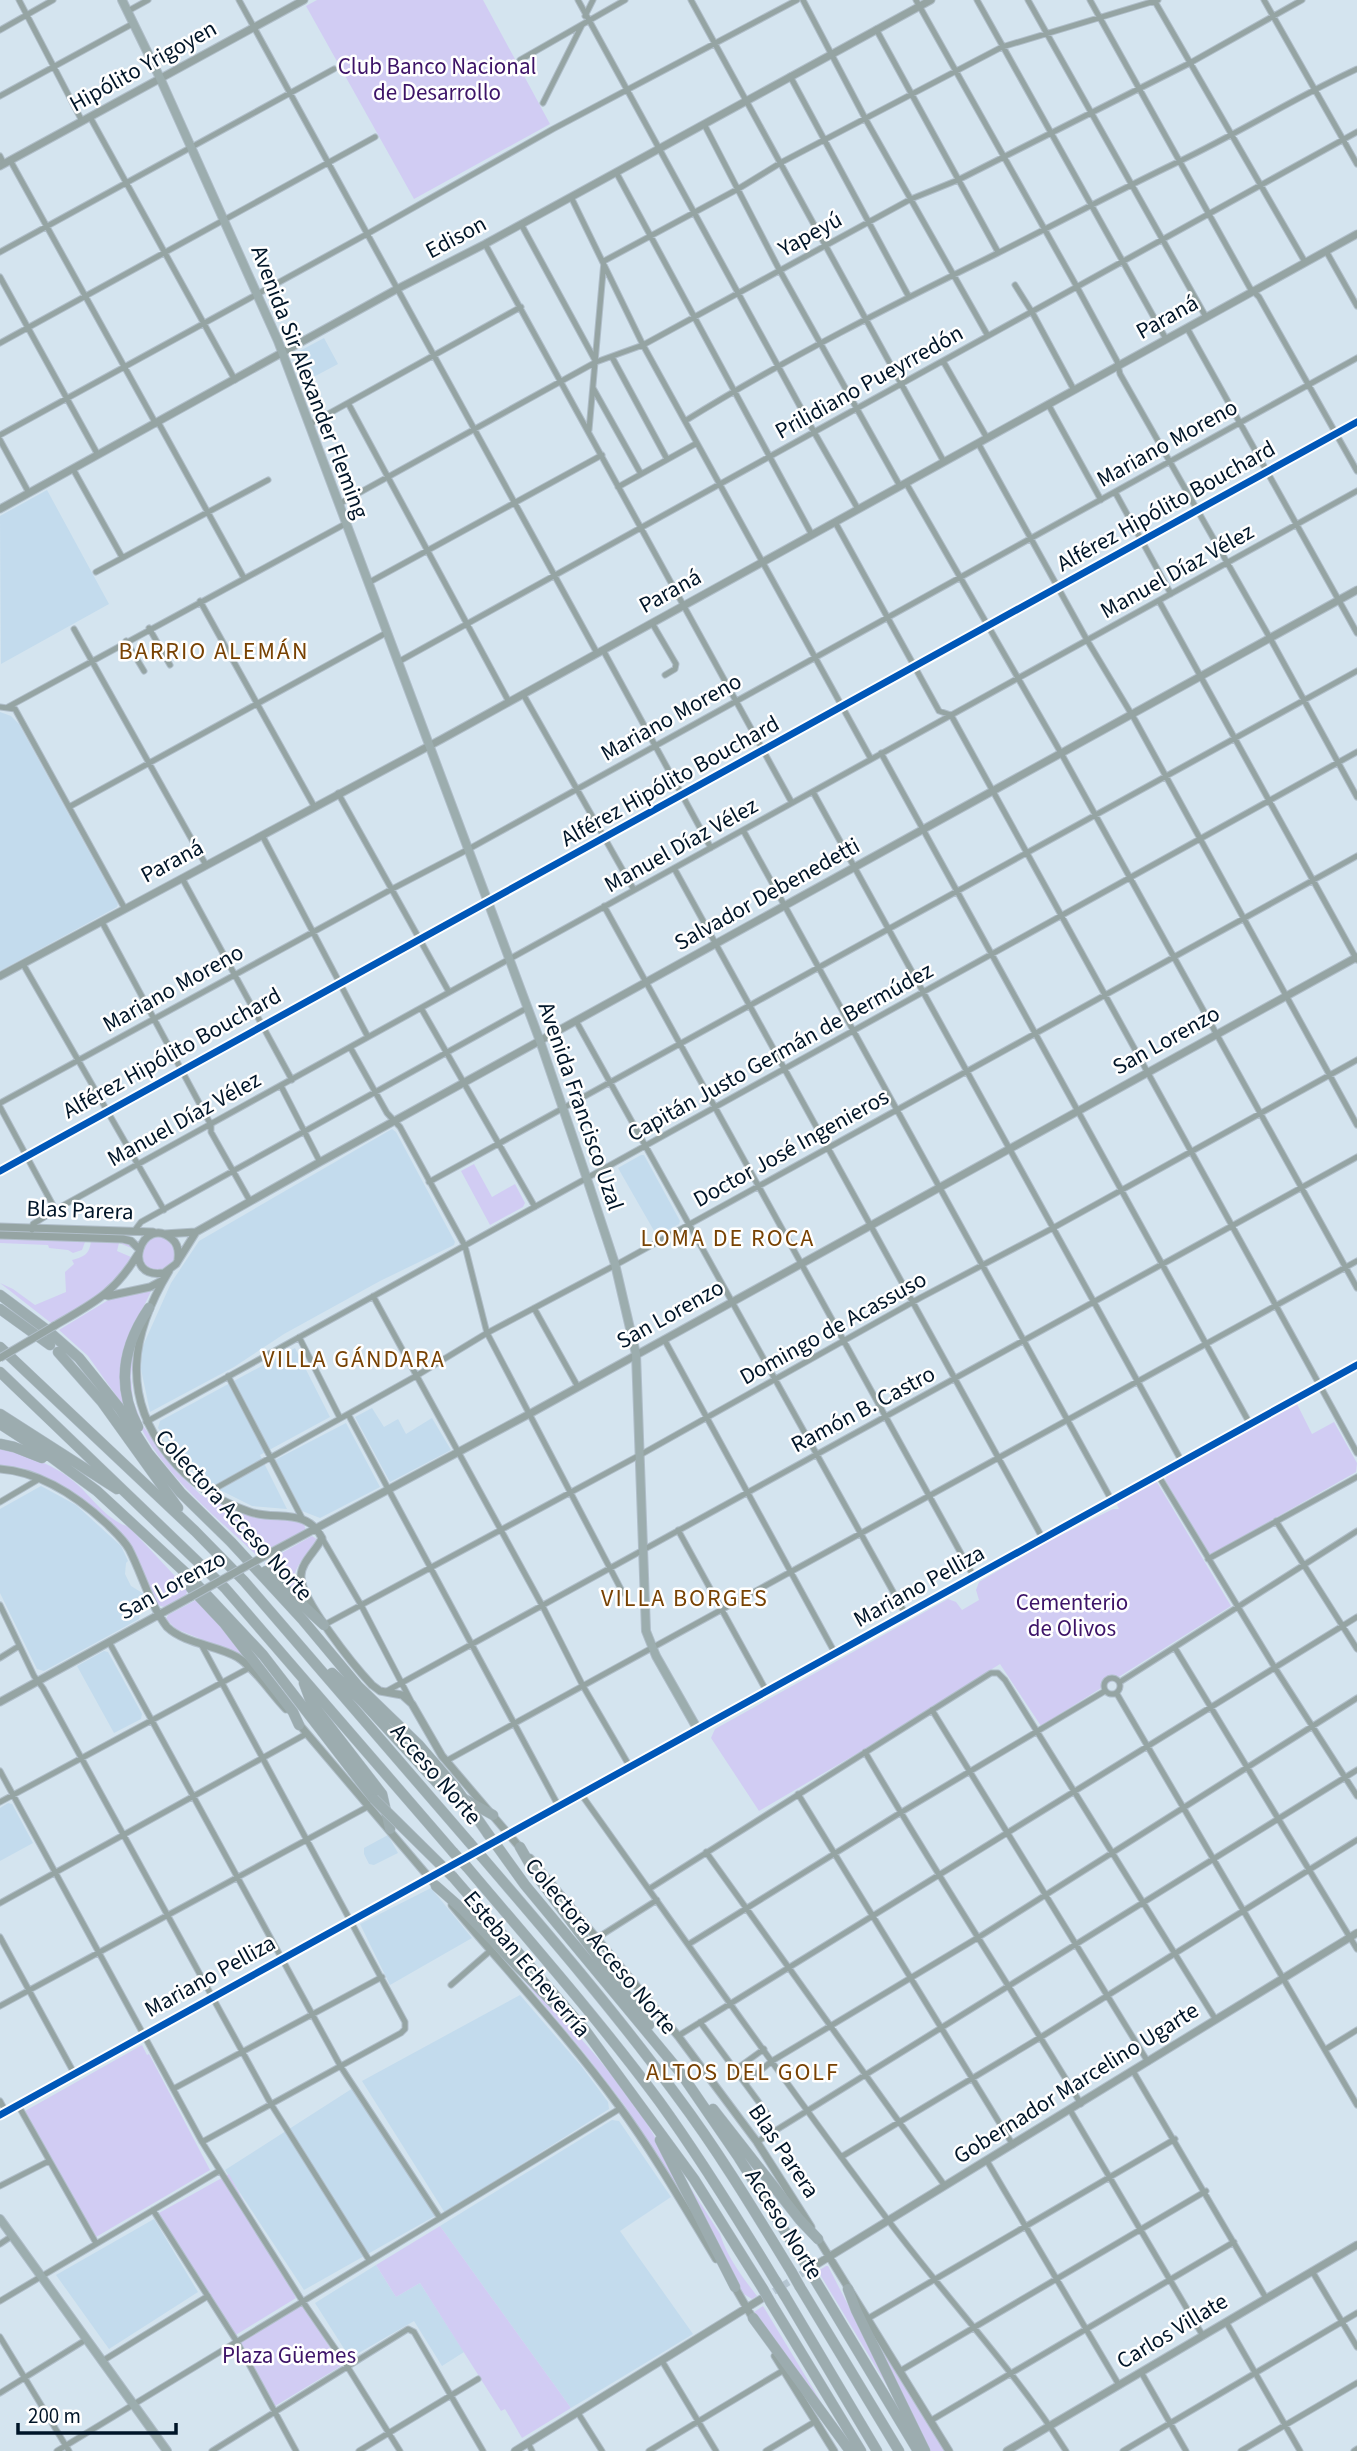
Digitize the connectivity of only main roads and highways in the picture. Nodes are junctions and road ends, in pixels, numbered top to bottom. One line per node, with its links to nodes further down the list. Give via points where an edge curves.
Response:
1 (122, 0): 2 (main road, Avenida Sir Alexander Fleming, via 283,352)
2 (428, 746): 21 (main road, Avenida Francisco Uzal, via 540,1041 615,1265 636,1354 645,1627)
3 (0, 1296): 11 (highway, Colectora Acceso Norte, via 79,1358)
4 (149, 1308): 11 (highway, via 129,1346 124,1383 131,1413)
5 (0, 1309): 16 (highway, via 54,1348 102,1402)
6 (0, 1347): 16 (highway, Acceso Norte)
7 (0, 1373): 13 (highway, Acceso Norte)
8 (0, 1414): 13 (highway)
9 (0, 1424): 12 (highway)
10 (0, 1444): 12 (highway, via 29,1451)
11 (160, 1468): 15 (highway, Colectora Acceso Norte)
12 (74, 1474): 14 (highway)
13 (133, 1498): 19 (highway, Acceso Norte, via 225,1587)
14 (140, 1529): 20 (highway, via 223,1623); 26 (highway, bridge, via 263,1655 372,1803 453,1877)
15 (218, 1530): 17 (highway); 27 (highway, Colectora Acceso Norte, bridge, via 455,1787 525,1885)
16 (195, 1531): 18 (highway, Acceso Norte)
17 (324, 1625)
18 (301, 1646): 22 (highway, via 362,1701 439,1784); 38 (highway, Acceso Norte, bridge, via 602,1998 679,2098 747,2199)
19 (300, 1673): 23 (highway, via 312,1702 382,1794); 37 (highway, Acceso Norte, bridge, via 571,1990 658,2100 726,2199)
20 (303, 1729)
21 (698, 1730)
22 (493, 1815)
23 (390, 1829)
24 (520, 1847): 27 (highway)
25 (433, 1882): 26 (highway)
26 (609, 2061): 28 (highway)
27 (680, 2072): 30 (highway); 39 (highway, Colectora Acceso Norte, bridge, via 810,2265)
28 (640, 2103): 31 (highway); 36 (highway, via 694,2179)
29 (0, 2219): 34 (main road)
30 (818, 2239)
31 (735, 2287)
32 (848, 2289): 40 (highway)
33 (753, 2318): 35 (highway)
34 (167, 2451)
35 (850, 2451)
36 (861, 2451)
37 (877, 2451)
38 (898, 2451)
39 (918, 2451)
40 (925, 2451)

